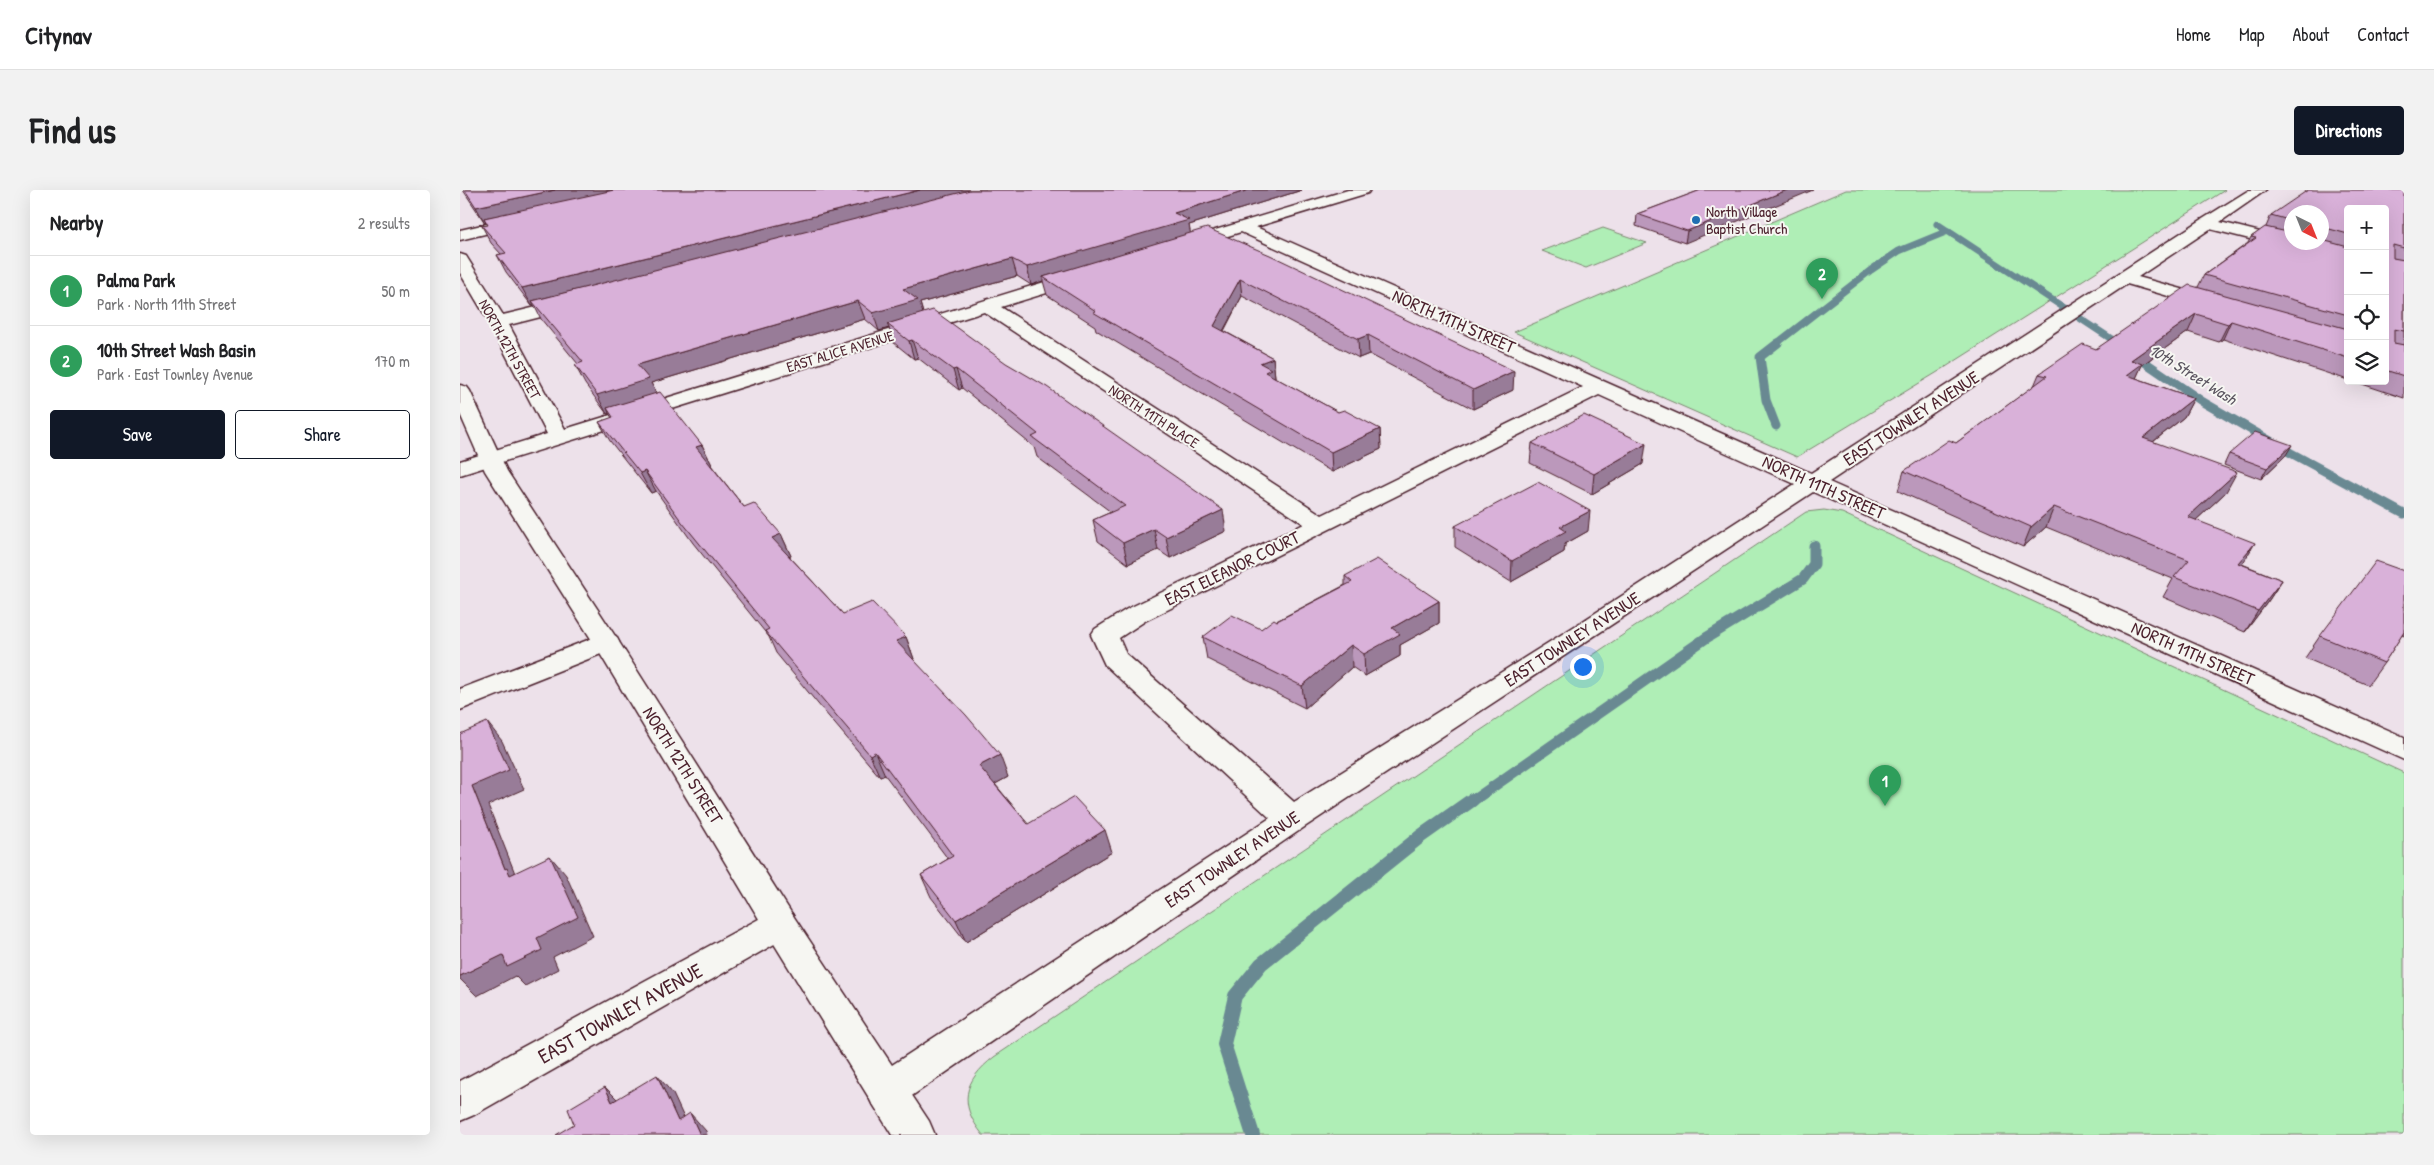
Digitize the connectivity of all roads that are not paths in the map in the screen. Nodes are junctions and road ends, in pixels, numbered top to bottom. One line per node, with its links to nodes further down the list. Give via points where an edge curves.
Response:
1 (1363, 190): 5 (street)
2 (2259, 190): 4 (street, EAST TOWNLEY AVENUE)
3 (534, 218): 6 (street)
4 (2206, 223): 8 (street); 11 (street, EAST TOWNLEY AVENUE)
5 (1243, 226): 7 (street); 16 (street, NORTH 11TH STREET)
6 (460, 235)
7 (1166, 250)
8 (2344, 258)
9 (460, 259): 15 (street, NORTH 12TH STREET)
10 (1092, 273): 13 (street, EAST ALICE AVENUE)
11 (2125, 278): 14 (street); 21 (street, EAST TOWNLEY AVENUE)
12 (587, 299): 15 (street)
13 (987, 306): 18 (street, EAST ALICE AVENUE); 22 (street, NORTH 11TH PLACE)
14 (2227, 308)
15 (498, 322): 18 (street, NORTH 12TH STREET)
16 (1599, 387): 21 (street, NORTH 11TH STREET); 22 (street, EAST ELEANOR COURT)
17 (460, 391): 19 (street, NORTH 12TH STREET)
18 (559, 438): 19 (street, EAST ALICE AVENUE)
19 (489, 459): 20 (street, EAST ALICE AVENUE); 23 (street, NORTH 12TH STREET)
20 (460, 468)
21 (1812, 481): 25 (street, NORTH 11TH STREET); 26 (street, EAST TOWNLEY AVENUE, via 1592,627)
22 (1321, 525): 26 (street, EAST ELEANOR COURT, via 1136,614 1104,635 1115,659)
23 (606, 642): 24 (street); 27 (street, NORTH 12TH STREET)
24 (460, 700)
25 (2404, 749)
26 (1292, 819): 28 (street, EAST TOWNLEY AVENUE)
27 (780, 924): 28 (street, NORTH 12TH STREET); 29 (street, EAST TOWNLEY AVENUE)
28 (886, 1091): 30 (street, NORTH 12TH STREET)
29 (460, 1102)
30 (915, 1135)

